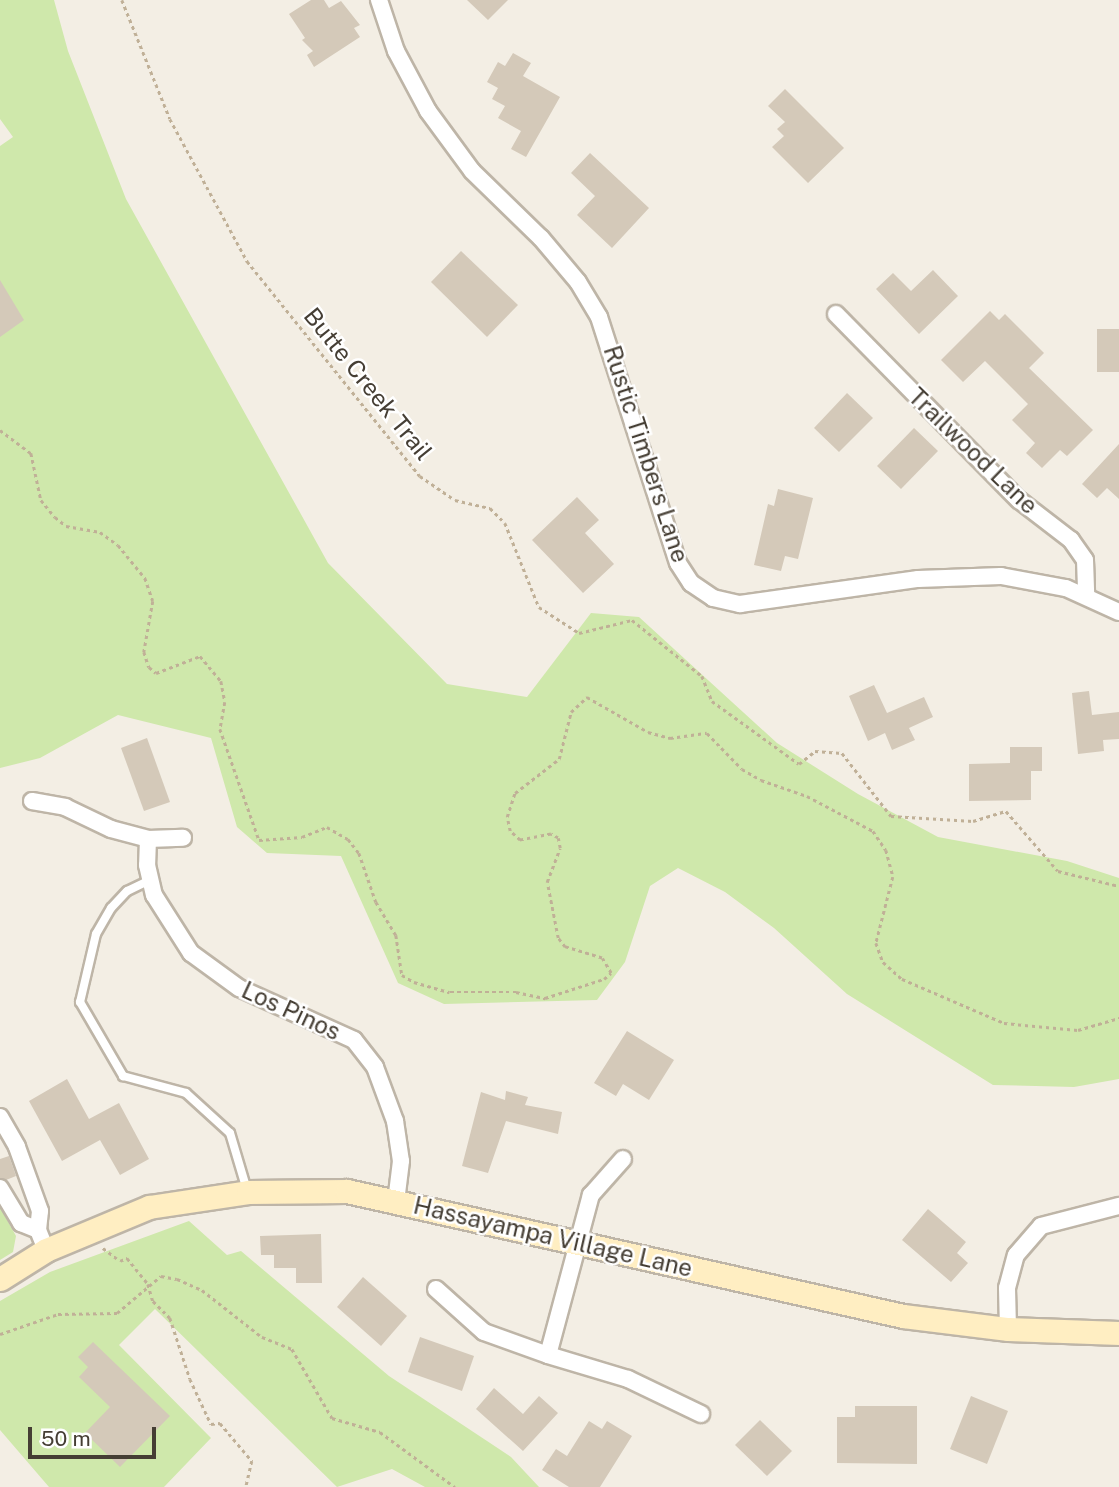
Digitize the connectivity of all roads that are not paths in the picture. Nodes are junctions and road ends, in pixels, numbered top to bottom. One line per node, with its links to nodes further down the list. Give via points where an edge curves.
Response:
1 (379, 0): 3 (street, Rustic Timbers Lane, via 396,51 428,111 472,171 541,238 578,282 599,317 678,563 691,583 713,598 740,604 966,574 1023,578)
2 (836, 314): 3 (street, Trailwood Lane, via 1019,500 1071,540 1085,559)
3 (1086, 596): 4 (street, Rustic Timbers Lane)
4 (1119, 612)
5 (32, 801): 7 (street, via 65,807 111,829)
6 (183, 838): 7 (street)
7 (148, 839): 8 (street, Los Pinos)
8 (150, 880): 13 (lane, via 127,891 106,917 83,975 80,1002 123,1076 186,1093 230,1133); 14 (street, Los Pinos, via 154,895 191,953 239,988 354,1040 376,1067 395,1121 401,1161)
9 (0, 1117): 10 (street)
10 (6, 1138): 16 (street, via 40,1211)
11 (624, 1159): 17 (street, via 591,1195)
12 (0, 1188): 16 (street, via 21,1223)
13 (248, 1192): 14 (street, Hassayampa Village Lane, via 347,1191); 16 (street, Hassayampa Village Lane, via 149,1207 87,1231)
14 (396, 1200): 17 (street, Hassayampa Village Lane)
15 (1119, 1206): 20 (street, via 1041,1226 1016,1255 1007,1288)
16 (42, 1240): 18 (street, Hassayampa Village Lane)
17 (576, 1244): 20 (street, Hassayampa Village Lane, via 903,1316); 22 (street)
18 (0, 1279)
19 (436, 1289): 22 (street, via 484,1332)
20 (1008, 1329): 21 (street, Hassayampa Village Lane)
21 (1119, 1333)
22 (548, 1354): 23 (street, via 628,1379)
23 (701, 1414)

